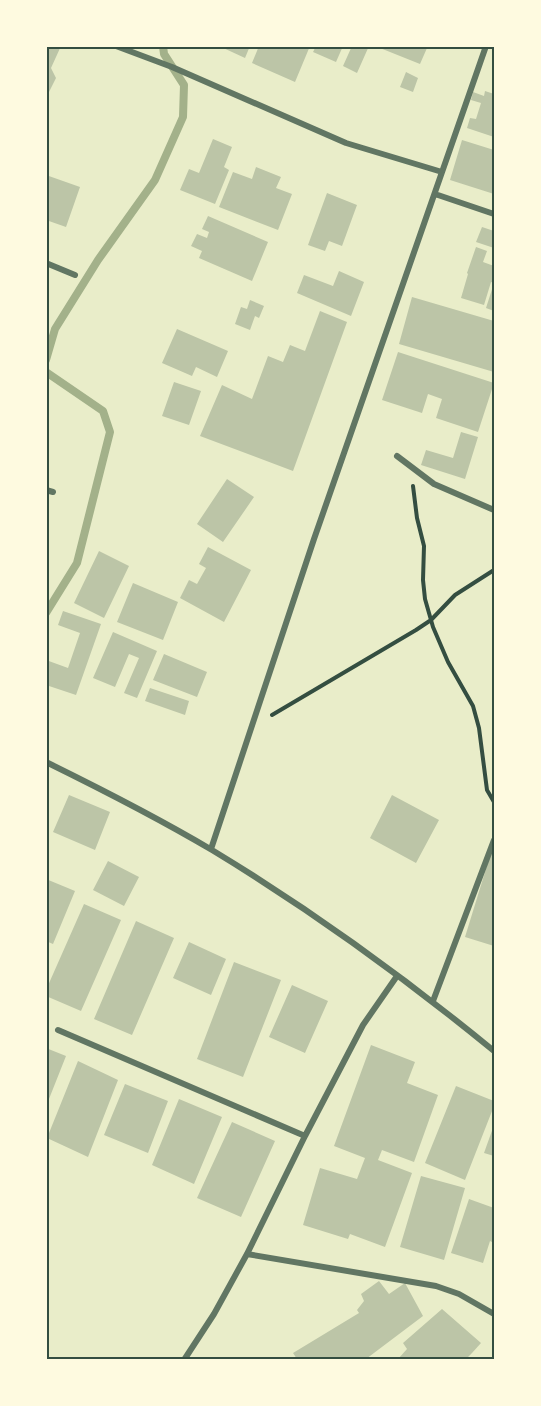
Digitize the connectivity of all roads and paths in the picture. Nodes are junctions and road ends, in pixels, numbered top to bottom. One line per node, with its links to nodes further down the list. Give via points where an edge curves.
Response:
1 (116, 46): 3 (street, via 346,143)
2 (486, 46): 3 (street)
3 (442, 172): 4 (street)
4 (435, 194): 5 (street); 13 (street)
5 (495, 214)
6 (46, 263): 7 (street)
7 (75, 275)
8 (397, 456): 9 (street)
9 (410, 464): 10 (street, via 434,484); 12 (path, via 424,546 423,591)
10 (495, 510)
11 (495, 570): 12 (path, via 455,595)
12 (431, 620): 13 (path); 15 (path, via 448,662 473,706 487,790)
13 (250, 727): 17 (street)
14 (46, 762): 17 (street)
15 (495, 802)
16 (495, 840): 19 (street)
17 (211, 849): 18 (street, via 299,905)
18 (397, 976): 19 (street); 22 (street, via 363,1025)
19 (433, 1001): 21 (street)
20 (58, 1030): 22 (street)
21 (495, 1051)
22 (305, 1136): 23 (street)
23 (247, 1254): 24 (street, via 436,1286); 25 (street)
24 (495, 1314)
25 (184, 1359)

